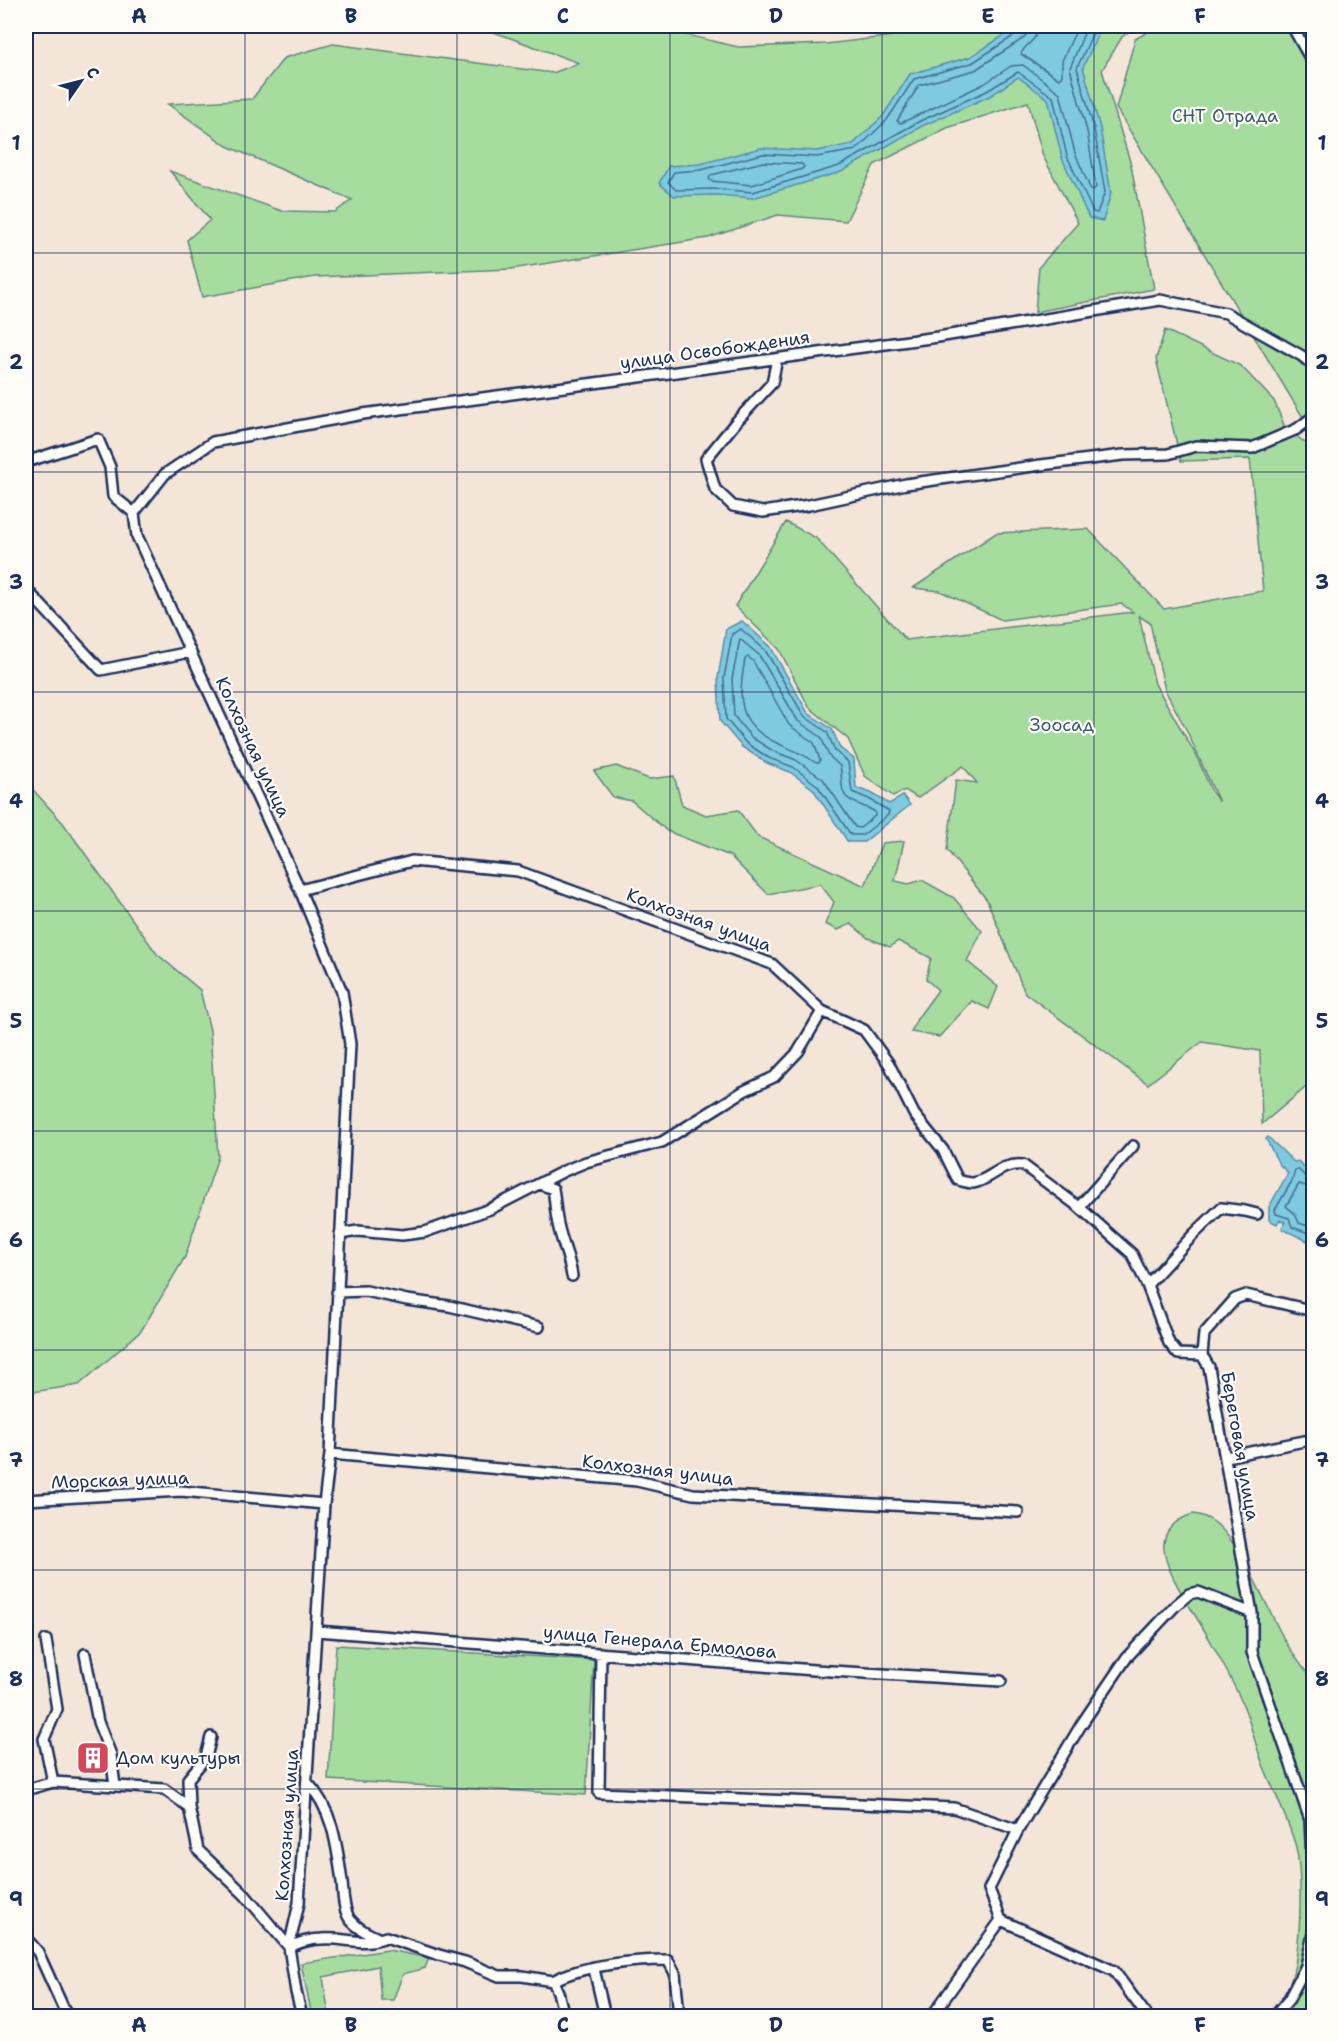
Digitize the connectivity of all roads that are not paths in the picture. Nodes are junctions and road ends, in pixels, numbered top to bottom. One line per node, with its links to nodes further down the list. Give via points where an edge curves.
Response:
1 (1292, 26): 2 (street)
2 (1314, 65)
3 (777, 358): 4 (street, улица Освобождения, via 938,337 1160,300 1226,313); 5 (street, via 772,383 706,459 715,489 734,507 763,512 906,484 1123,455 1168,454 1196,446 1252,448 1297,429); 7 (street, улица Освобождения, via 363,414 213,442 165,474)
4 (1314, 366)
5 (1314, 416)
6 (26, 462): 7 (street, via 98,439 110,467 113,496)
7 (134, 513): 9 (street, Колхозная улица, via 137,536)
8 (26, 589): 9 (street, via 101,670)
9 (190, 652): 10 (street, Колхозная улица)
10 (300, 890): 11 (street, Колхозная улица, via 412,861 518,871 772,964); 16 (street, Колхозная улица, via 342,992 350,1044)
11 (822, 1011): 13 (street, via 798,1052 774,1077 662,1142 586,1162); 14 (street, Колхозная улица, via 864,1030 889,1064 914,1114 943,1150 958,1180 974,1183 1007,1166 1023,1165)
12 (1132, 1146): 14 (street)
13 (540, 1184): 16 (street, via 490,1209 425,1232); 17 (street, via 553,1189)
14 (1079, 1207): 18 (street, Береговая улица, via 1132,1254)
15 (1257, 1214): 18 (street, via 1221,1208)
16 (340, 1234): 19 (street, Колхозная улица)
17 (572, 1275)
18 (1147, 1285): 22 (street, Береговая улица, via 1169,1343 1178,1354)
19 (337, 1292): 21 (street, via 366,1291); 24 (street, Колхозная улица)
20 (1314, 1311): 22 (street, via 1246,1295 1235,1299 1204,1334)
21 (539, 1328)
22 (1202, 1355): 25 (street, Береговая улица, via 1209,1367)
23 (1314, 1439): 25 (street)
24 (330, 1454): 27 (street, Колхозная улица); 28 (street, Колхозная улица, via 637,1481 693,1494)
25 (1226, 1457): 29 (street, Береговая улица)
26 (26, 1500): 27 (street, Морская улица, via 181,1491)
27 (324, 1504): 30 (street, Колхозная улица)
28 (1018, 1512)
29 (1252, 1613): 41 (street, Береговая улица, via 1252,1652); 42 (street, via 1198,1592 1176,1605 1127,1657)
30 (317, 1631): 32 (street, улица Генерала Ермолова); 37 (street, Колхозная улица)
31 (46, 1640): 36 (street, via 57,1709 44,1739)
32 (601, 1653): 34 (street, улица Генерала Ермолова); 42 (street, via 599,1794 954,1809)
33 (85, 1654): 38 (street)
34 (1001, 1681)
35 (211, 1737): 40 (street, via 206,1757 188,1779)
36 (53, 1782): 38 (street); 39 (street)
37 (307, 1782): 47 (street, via 333,1829 350,1919); 48 (street, Колхозная улица, via 299,1903)
38 (115, 1786): 40 (street, via 164,1789)
39 (26, 1790)
40 (189, 1807): 48 (street, via 198,1850 245,1895)
41 (1312, 1819): 43 (street, Береговая улица)
42 (1018, 1830): 44 (street, via 989,1889)
43 (1314, 1906)
44 (1001, 1920): 56 (street); 57 (street, via 1114,1971)
45 (1314, 1929): 58 (street, via 1306,1966)
46 (26, 1938): 51 (street, via 38,1952)
47 (380, 1939): 48 (street, via 371,1943 321,1939); 50 (street, via 386,1937 499,1976)
48 (289, 1947): 52 (street, Колхозная улица)
49 (594, 1969): 50 (street); 54 (street); 55 (street, via 641,1960 668,1960 675,1973)
50 (553, 1981): 53 (street)
51 (67, 2016)
52 (302, 2016)
53 (564, 2016)
54 (605, 2016)
55 (679, 2016)
56 (932, 2016)
57 (1147, 2016)
58 (1275, 2016)

